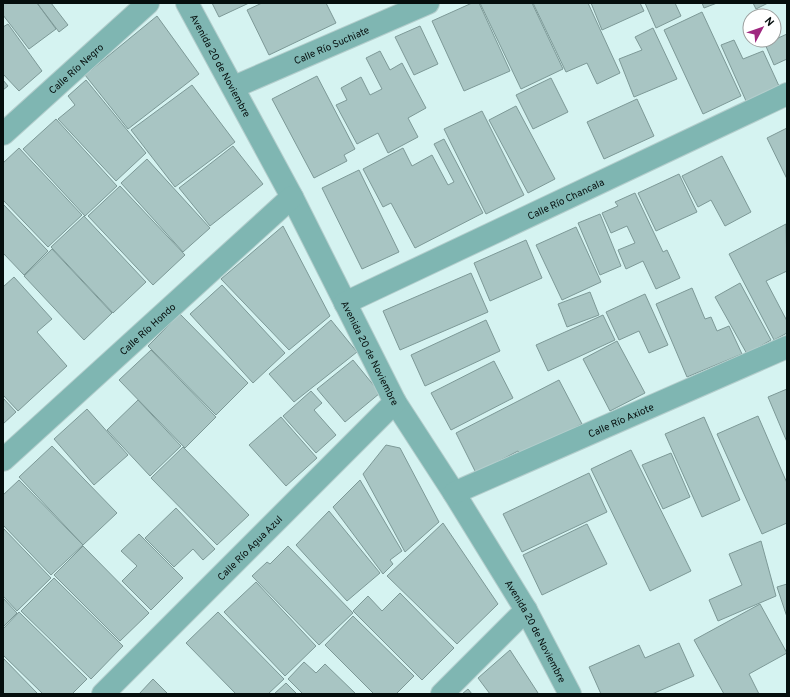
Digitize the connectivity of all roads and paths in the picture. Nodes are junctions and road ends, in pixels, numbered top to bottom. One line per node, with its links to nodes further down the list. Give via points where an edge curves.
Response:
1 (148, 3): 6 (street, Calle Río Negro)
2 (187, 3): 4 (street, Avenida 20 de Noviembre)
3 (428, 3): 4 (street, Calle Río Suchiate)
4 (234, 87): 7 (street, Avenida 20 de Noviembre)
5 (787, 94): 8 (street, Calle Río Chancala)
6 (3, 134)
7 (292, 197): 8 (street, Avenida 20 de Noviembre); 11 (street, Calle Río Hondo)
8 (345, 303): 10 (street, Avenida 20 de Noviembre)
9 (787, 347): 12 (street, Calle Río Axiote)
10 (395, 402): 12 (street, Avenida 20 de Noviembre); 14 (street, Calle Río Agua Azul)
11 (3, 460)
12 (454, 493): 13 (street, Avenida 20 de Noviembre)
13 (526, 610): 15 (street); 16 (street, Avenida 20 de Noviembre)
14 (103, 694)
15 (442, 694)
16 (570, 694)

